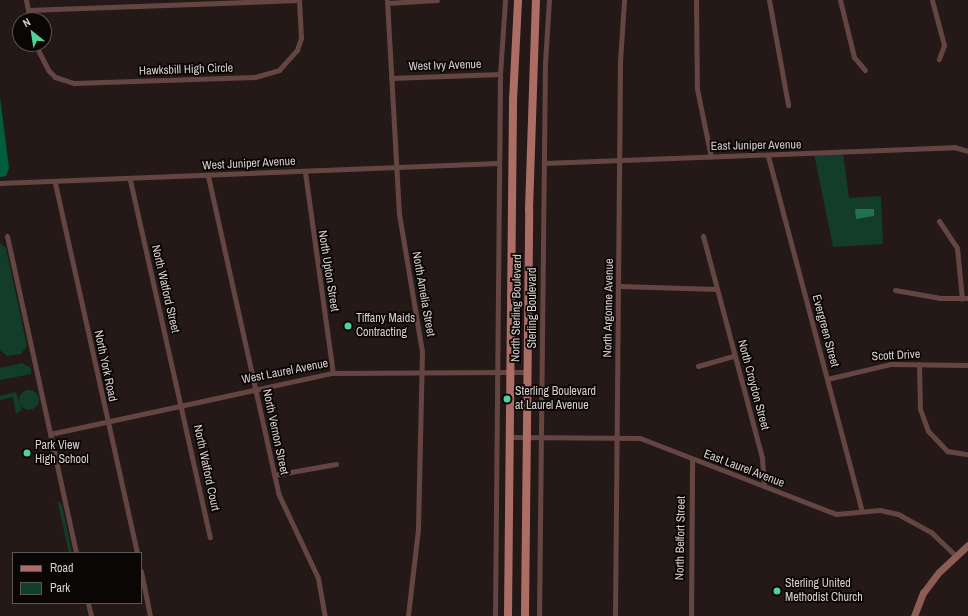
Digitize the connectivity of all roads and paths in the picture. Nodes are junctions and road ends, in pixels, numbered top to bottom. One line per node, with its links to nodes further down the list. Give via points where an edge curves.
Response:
1 (26, 0): 14 (street)
2 (299, 0): 14 (street); 15 (street, Hawksbill High Circle, via 300,38 297,50 278,70 255,77 74,83 55,77 48,70)
3 (437, 0): 13 (street)
4 (505, 0): 18 (street)
5 (518, 0): 47 (main road, North Sterling Boulevard, via 514,100)
6 (536, 0): 48 (main road, North Sterling Boulevard)
7 (549, 0): 26 (street, Sterling Boulevard)
8 (624, 0): 24 (street, North Argonne Avenue)
9 (696, 0): 23 (street, via 697,89)
10 (768, 0): 20 (street)
11 (840, 0): 17 (street, via 854,57)
12 (932, 0): 16 (street, via 944,46)
13 (387, 1): 19 (street, North Amelia Street)
14 (28, 10)
15 (39, 52)
16 (939, 59)
17 (865, 70)
18 (500, 74): 19 (street, West Ivy Avenue); 25 (street)
19 (391, 78): 27 (street, North Amelia Street)
20 (788, 105)
21 (968, 151): 22 (street, East Juniper Avenue, via 954,147)
22 (768, 156): 23 (street, East Juniper Avenue); 50 (street, Evergreen Street)
23 (711, 157): 24 (street, East Juniper Avenue)
24 (619, 160): 26 (street, East Juniper Avenue); 36 (street, North Argonne Avenue)
25 (499, 163): 27 (street, West Juniper Avenue); 46 (street)
26 (544, 163): 55 (street, Sterling Boulevard)
27 (395, 169): 28 (street, West Juniper Avenue); 45 (street, North Amelia Street, via 403,237 420,323)
28 (305, 172): 29 (street, West Juniper Avenue); 49 (street, North Upton Street)
29 (208, 176): 30 (street, West Juniper Avenue); 51 (street, North Vernon Street)
30 (130, 180): 32 (street, West Juniper Avenue); 52 (street, North Watford Street)
31 (0, 183): 32 (street, West Juniper Avenue)
32 (55, 183): 53 (street, North York Road)
33 (939, 221): 40 (street, via 957,248)
34 (7, 236): 54 (street)
35 (703, 236): 37 (street, North Croydon Street)
36 (620, 286): 37 (street); 58 (street, North Argonne Avenue)
37 (717, 289): 41 (street, North Croydon Street)
38 (895, 290): 40 (street)
39 (968, 298): 40 (street)
40 (962, 299)
41 (734, 356): 44 (street); 63 (street, North Croydon Street, via 762,458)
42 (919, 364): 43 (street, Scott Drive); 50 (street, Scott Drive, via 871,366); 59 (street, via 920,409 928,431 947,451)
43 (968, 365)
44 (698, 366)
45 (422, 372): 46 (street, West Laurel Avenue); 49 (street, West Laurel Avenue); 75 (street, North Amelia Street, via 418,529)
46 (499, 372): 47 (street, West Laurel Avenue); 76 (street)
47 (513, 372): 48 (street, West Laurel Avenue); 56 (main road, North Sterling Boulevard)
48 (528, 372): 57 (main road, North Sterling Boulevard)
49 (333, 373): 51 (street, West Laurel Avenue)
50 (827, 379): 64 (street, Evergreen Street)
51 (255, 387): 52 (street, West Laurel Avenue); 62 (street, North Vernon Street)
52 (181, 403): 53 (street, West Laurel Avenue); 65 (street, North Watford Court)
53 (107, 420): 54 (street, West Laurel Avenue); 68 (street, North York Road)
54 (50, 434): 67 (street)
55 (541, 436): 57 (street, East Laurel Avenue); 58 (street, East Laurel Avenue); 79 (street, Sterling Boulevard)
56 (512, 437): 57 (street, East Laurel Avenue); 77 (main road, North Sterling Boulevard)
57 (525, 437): 78 (main road, North Sterling Boulevard)
58 (616, 438): 60 (street, East Laurel Avenue, via 640,438); 80 (street, North Argonne Avenue)
59 (966, 454)
60 (692, 460): 63 (street, East Laurel Avenue); 81 (street, North Belfort Street)
61 (336, 464): 62 (street)
62 (274, 475): 74 (street, North Vernon Street, via 288,521 318,578)
63 (764, 486): 64 (street, East Laurel Avenue, via 836,514)
64 (862, 511): 69 (street, East Laurel Avenue, via 880,510 910,520 930,532)
65 (210, 537)
66 (968, 545): 69 (street)
67 (76, 552)
68 (138, 552)
69 (956, 556): 82 (street, via 930,584)
70 (142, 576): 73 (street)
71 (88, 604): 72 (street)
72 (91, 616)
73 (150, 616)
74 (325, 616)
75 (408, 616)
76 (495, 616)
77 (508, 616)
78 (526, 616)
79 (539, 616)
80 (615, 616)
81 (691, 616)
82 (914, 616)

